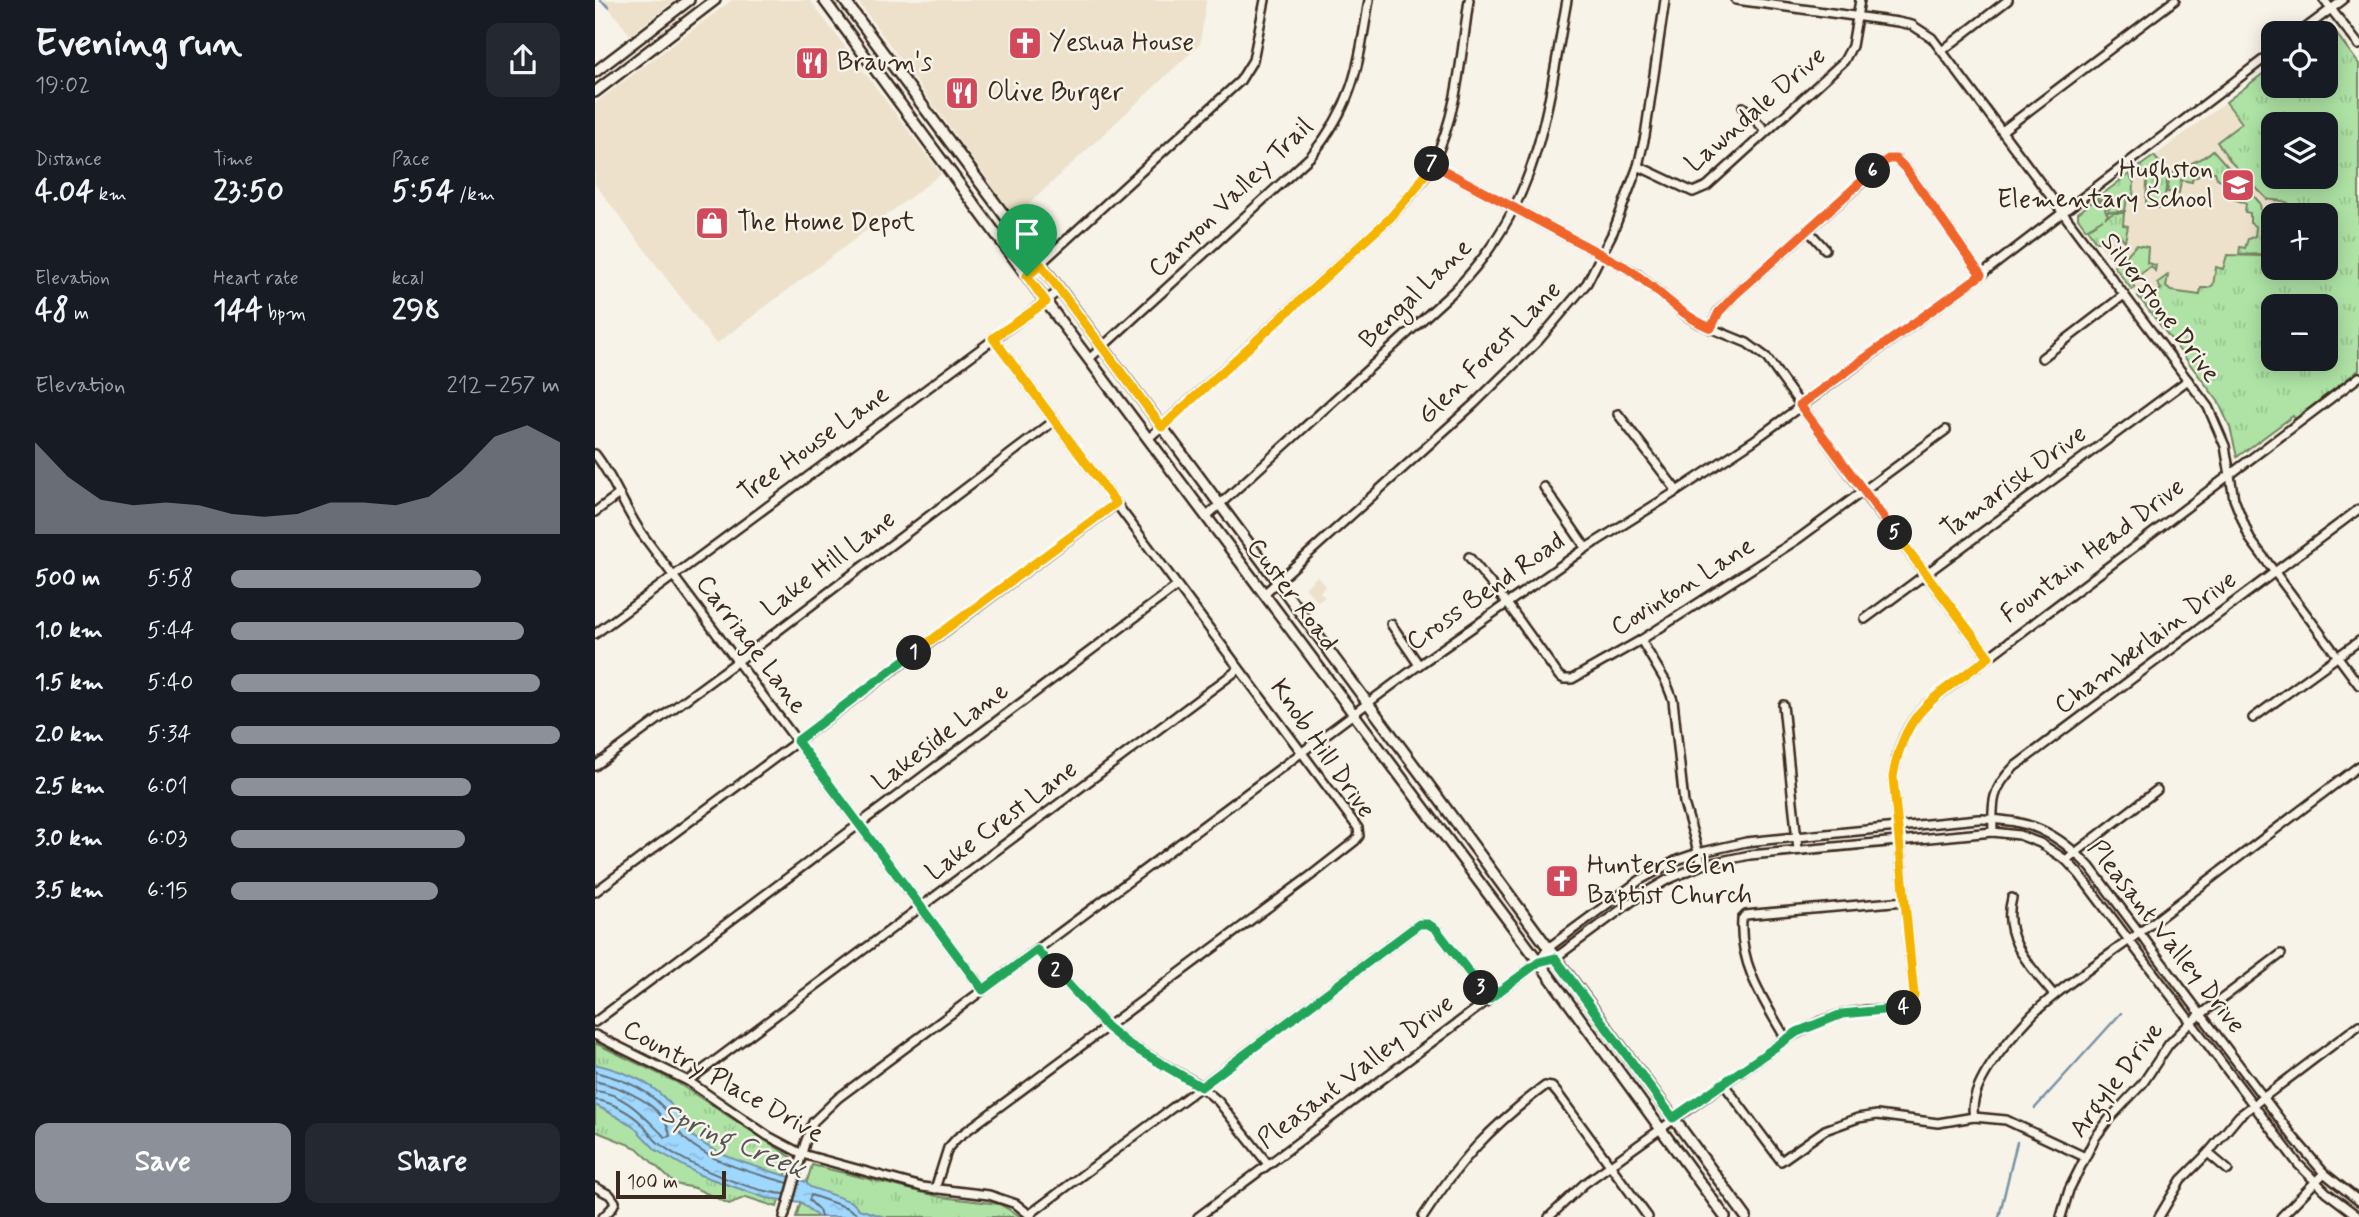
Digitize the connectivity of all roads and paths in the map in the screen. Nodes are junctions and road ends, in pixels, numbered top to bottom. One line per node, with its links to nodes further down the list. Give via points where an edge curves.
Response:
1 (715, 0): 17 (main road)
2 (824, 0): 37 (main road, Custer Road)
3 (844, 0): 35 (main road, Custer Road)
4 (1265, 0): 35 (street, via 1253,60 1240,81)
5 (1369, 0): 43 (street, Canyon Valley Trail, via 1354,83 1321,144)
6 (1469, 0): 28 (street, via 1453,104)
7 (1566, 0): 30 (street, Bengal Lane, via 1541,140)
8 (1665, 0): 29 (street, Glen Forest Lane)
9 (1736, 0): 18 (street, Silverstone Drive)
10 (1860, 0): 18 (street, Lawndale Drive)
11 (2008, 0): 21 (street)
12 (2175, 0): 27 (street)
13 (2324, 0): 16 (street)
14 (2343, 0): 16 (street)
15 (688, 1): 17 (main road); 23 (main road)
16 (2331, 9): 19 (street); 20 (street)
17 (697, 14): 24 (main road)
18 (1858, 18): 21 (street, Silverstone Drive, via 1912,25); 26 (street, Lawndale Drive, via 1844,61)
19 (2315, 21)
20 (2359, 45)
21 (1943, 50): 27 (street, Silverstone Drive)
22 (2261, 61): 31 (street, Cross Bend Road)
23 (595, 72)
24 (595, 92)
25 (1743, 107): 26 (street)
26 (1766, 131): 29 (street, Lawndale Drive, via 1699,191)
27 (2002, 131): 31 (street, Silverstone Drive)
28 (1432, 164): 30 (street); 51 (street, via 1390,218)
29 (1638, 166): 34 (street, Glen Forest Lane)
30 (1515, 208): 34 (street); 61 (street, Bengal Lane, via 1489,253 1454,291)
31 (2061, 212): 36 (street, Cross Bend Road); 39 (street, Silverstone Drive)
32 (1808, 230): 33 (street); 36 (street, via 1881,164 1896,159); 41 (street, via 1735,295)
33 (1825, 249)
34 (1602, 254): 41 (street, via 1637,274 1687,316); 70 (street, Glen Forest Lane, via 1576,299 1539,340)
35 (1041, 265): 37 (street); 38 (main road, Custer Road)
36 (1981, 275): 48 (street, Cross Bend Road)
37 (1027, 276): 40 (main road, Custer Road)
38 (1059, 291): 40 (street, Tree House Lane); 43 (main road, Custer Road)
39 (2124, 295): 44 (street); 47 (street, Silverstone Drive)
40 (1046, 302): 42 (street, Tree House Lane); 45 (main road, Custer Road)
41 (1711, 328): 48 (street, via 1756,348)
42 (993, 338): 50 (street, Knob Hill Drive); 69 (street, Tree House Lane)
43 (1103, 348): 45 (street, Canyon Valley Trail); 51 (main road, Custer Road)
44 (2042, 358)
45 (1089, 359): 53 (main road, Custer Road)
46 (2359, 377): 55 (street, Fountain Head Drive)
47 (2188, 380): 55 (street, Silverstone Drive, via 2218,427); 67 (street, Tamarisk Drive)
48 (1800, 405): 57 (street, Cross Bend Road); 58 (street)
49 (1618, 414): 57 (street)
50 (1054, 421): 60 (street, Knob Hill Drive); 81 (street, Lake Hill Lane)
51 (1162, 427): 53 (street); 61 (main road, Custer Road)
52 (1946, 430): 58 (street, Covinton Lane)
53 (1149, 438): 64 (main road, Custer Road)
54 (595, 454): 59 (street, Carriage Lane)
55 (2229, 474): 68 (street, Silverstone Drive, via 2245,530); 79 (street, Fountain Head Drive)
56 (1544, 486): 65 (street)
57 (1677, 491): 65 (street, Cross Bend Road)
58 (1863, 492): 67 (street); 77 (street, Covinton Lane)
59 (619, 494): 63 (street); 69 (street, Carriage Lane, via 629,516)
60 (1116, 503): 71 (street, Knob Hill Drive); 89 (street)
61 (1219, 505): 64 (street, Bengal Lane); 70 (main road, Custer Road)
62 (2359, 509): 68 (street, Chamberlain Drive)
63 (595, 512)
64 (1207, 516): 72 (main road, Custer Road)
65 (1586, 548): 73 (street, Cross Bend Road)
66 (1469, 557): 73 (street, Covinton Lane)
67 (1926, 572): 74 (street, Tamarisk Drive); 79 (street)
68 (2275, 573): 80 (street, Silverstone Drive); 94 (street, Chamberlain Drive, via 2014,767 1994,795)
69 (673, 575): 76 (street, Tree House Lane); 81 (street, Carriage Lane)
70 (1277, 583): 72 (street, Glen Forest Lane); 85 (main road, Custer Road)
71 (1177, 586): 83 (street, Knob Hill Drive); 95 (street, Lakeside Lane)
72 (1265, 593): 87 (main road, Custer Road)
73 (1506, 602): 77 (street, Covinton Lane, via 1564,679 1572,679); 82 (street, Cross Bend Road)
74 (1865, 619)
75 (1391, 624): 82 (street)
76 (595, 634)
77 (1641, 640): 102 (street, via 1673,700 1684,803)
78 (2359, 641): 80 (street)
79 (1989, 657): 96 (street, Fountain Head Drive, via 1928,703 1907,726 1893,777)
80 (2338, 657): 84 (street, Silverstone Drive); 88 (street)
81 (737, 661): 89 (street, Carriage Lane); 91 (street, Lake Hill Lane)
82 (1419, 665): 85 (street, Cross Bend Road)
83 (1239, 669): 90 (street, Knob Hill Drive); 110 (street, Lake Crest Lane)
84 (2359, 685)
85 (1368, 704): 87 (street, Cross Bend Road); 113 (main road, Custer Road)
86 (1783, 705): 98 (street)
87 (1355, 713): 90 (street, Cross Bend Road); 117 (main road, Custer Road)
88 (2253, 718)
89 (797, 741): 95 (street, Carriage Lane); 106 (street)
90 (1302, 752): 114 (street, Cross Bend Road); 125 (street, Knob Hill Drive, via 1358,828 1355,842)
91 (595, 766)
92 (2359, 766): 111 (street)
93 (2157, 790): 101 (street)
94 (1993, 818): 96 (street, Pleasant Valley Drive); 97 (street, Chamberlain Drive); 101 (street, Pleasant Valley Drive, via 2037,827)
95 (859, 824): 110 (street, Carriage Lane); 122 (street, Lakeside Lane)
96 (1899, 827): 98 (street, Pleasant Valley Drive); 99 (street, Fountain Head Drive)
97 (1993, 832): 99 (street, Pleasant Valley Drive); 103 (street, Pleasant Valley Drive, via 2040,843)
98 (1797, 837): 100 (street); 102 (street, Pleasant Valley Drive)
99 (1901, 840): 100 (street, Pleasant Valley Drive); 109 (street, Fountain Head Drive)
100 (1798, 850): 104 (street, Pleasant Valley Drive)
101 (2076, 852): 103 (street); 111 (street, Pleasant Valley Drive)
102 (1698, 853): 104 (street); 105 (street, Pleasant Valley Drive)
103 (2066, 860): 112 (street, Pleasant Valley Drive)
104 (1702, 865): 107 (street, Pleasant Valley Drive)
105 (1631, 886): 107 (street); 113 (street, Pleasant Valley Drive)
106 (595, 892)
107 (1639, 897): 116 (street, Pleasant Valley Drive)
108 (2012, 898): 119 (street, via 2008,923 2013,940)
109 (1905, 901): 127 (street, Fountain Head Drive, via 1912,1003 1901,1010 1842,1014); 127 (street, via 1746,915 1742,919 1747,966)
110 (922, 908): 118 (street, Carriage Lane); 128 (street, Lake Crest Lane)
111 (2139, 933): 112 (street); 121 (street, Pleasant Valley Drive)
112 (2129, 940): 119 (street); 123 (street, Pleasant Valley Drive)
113 (1548, 948): 116 (main road, Custer Road); 117 (street, Pleasant Valley Drive)
114 (1037, 950): 118 (street, Cross Bend Road); 125 (street)
115 (2281, 954): 121 (street, Argyle Drive)
116 (1555, 958): 117 (street, Pleasant Valley Drive); 134 (main road, Custer Road)
117 (1539, 962): 120 (street, Pleasant Valley Drive); 135 (main road, Custer Road)
118 (983, 990): 137 (street, Cross Bend Road, via 823,1110 813,1122)
119 (2054, 995): 133 (street, via 1991,1066 1979,1087)
120 (1489, 999): 130 (street, via 1436,929 1419,924); 139 (street, Pleasant Valley Drive)
121 (2201, 1015): 123 (street, Argyle Drive); 131 (street, Pleasant Valley Drive)
122 (595, 1022)
123 (2191, 1022): 132 (street, Pleasant Valley Drive); 138 (street, Argyle Drive, via 2109,1119)
124 (2359, 1025): 131 (street)
125 (1107, 1027): 130 (street); 145 (street, Knob Hill Drive, via 957,1138 948,1148)
126 (595, 1035): 128 (street, Country Place Drive)
127 (1786, 1038): 129 (street)
128 (688, 1081): 137 (street, Country Place Drive)
129 (1723, 1083): 133 (street, via 1780,1161 1825,1130 1858,1118 1877,1115 1938,1123); 134 (street)
130 (1201, 1087): 139 (street, via 1218,1101); 147 (street)
131 (2262, 1097): 132 (street); 142 (street, Pleasant Valley Drive)
132 (2252, 1104): 136 (street); 143 (street, Pleasant Valley Drive)
133 (1974, 1117): 138 (street, via 2005,1120)
134 (1673, 1118): 135 (street); 155 (main road, Custer Road)
135 (1660, 1128): 140 (street); 154 (main road, Custer Road)
136 (2208, 1153): 141 (street); 157 (street, via 2181,1180)
137 (802, 1154): 145 (street, Country Place Drive); 149 (street, Cross Bend Road)
138 (2085, 1157): 156 (street, Argyle Drive)
139 (1268, 1164): 150 (street, Pleasant Valley Drive)
140 (1609, 1166): 151 (street, via 1558,1094 1545,1086 1473,1148); 152 (street); 153 (street)
141 (2228, 1170)
142 (2324, 1173): 143 (street); 146 (street, Pleasant Valley Drive)
143 (2314, 1182): 158 (street); 159 (street, Pleasant Valley Drive)
144 (595, 1188): 148 (street, via 615,1202)
145 (935, 1189): 147 (street, Country Place Drive, via 989,1195)
146 (2359, 1202)
147 (1031, 1215)
148 (603, 1217)
149 (784, 1217)
150 (1198, 1217)
151 (1423, 1217)
152 (1549, 1217)
153 (1648, 1217)
154 (1725, 1217)
155 (1746, 1217)
156 (2061, 1217)
157 (2159, 1217)
158 (2281, 1217)
159 (2359, 1217)

